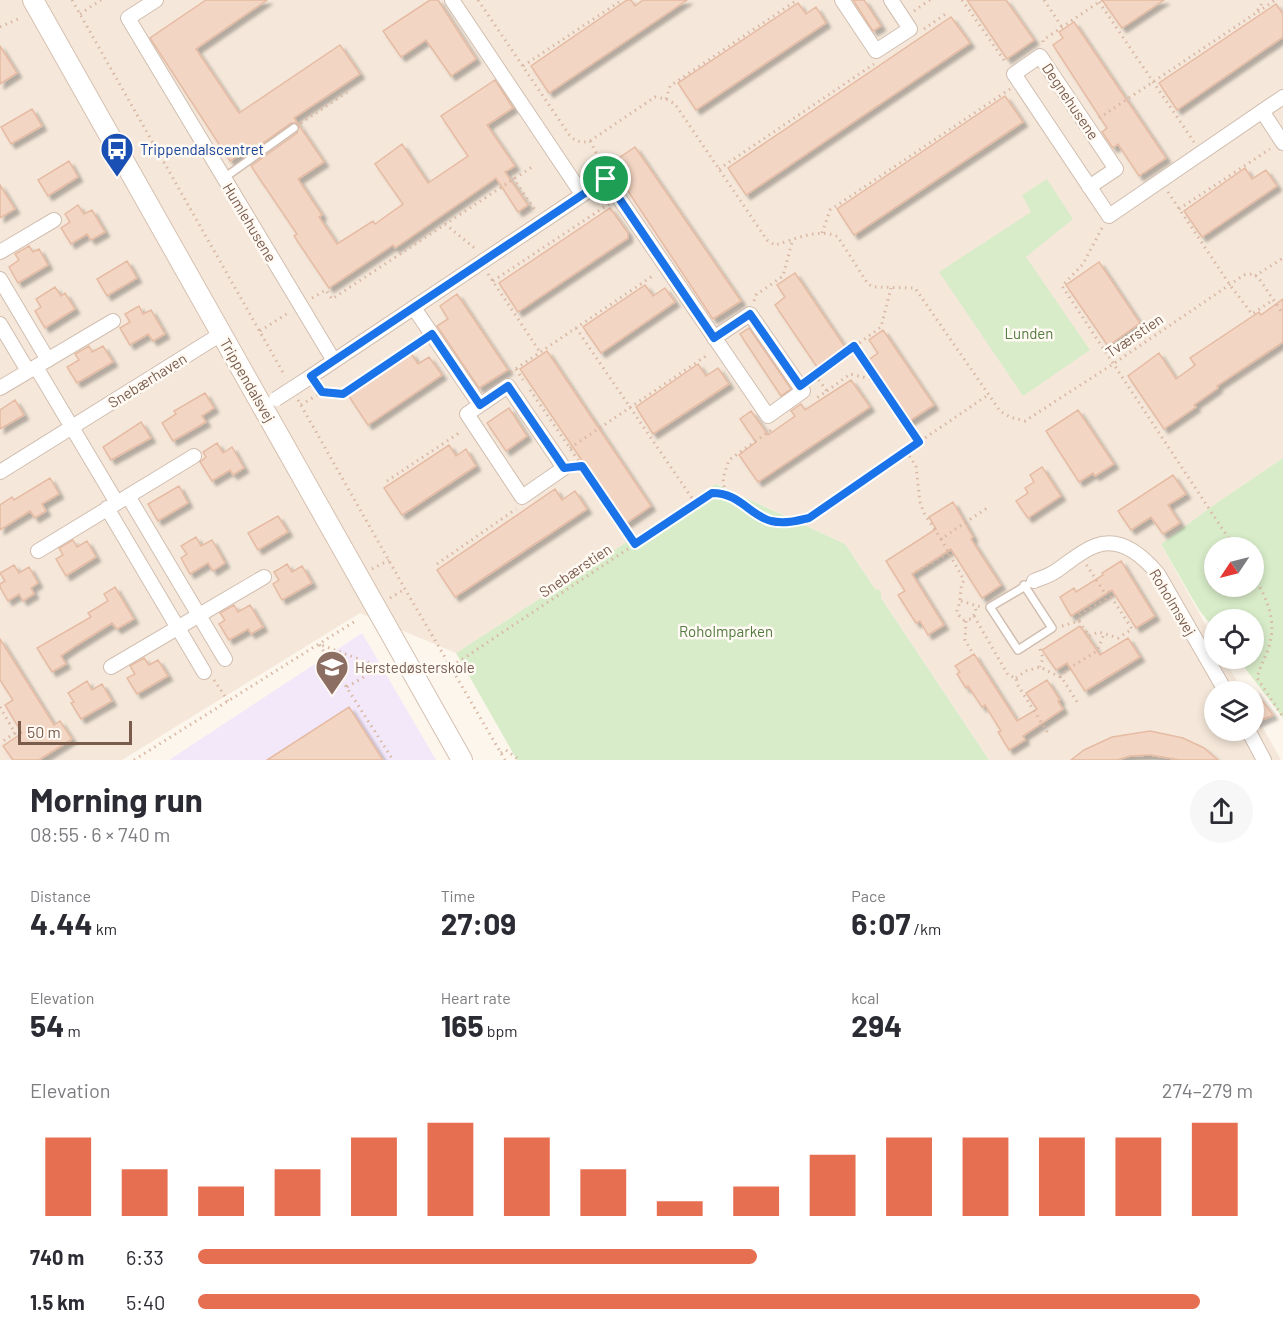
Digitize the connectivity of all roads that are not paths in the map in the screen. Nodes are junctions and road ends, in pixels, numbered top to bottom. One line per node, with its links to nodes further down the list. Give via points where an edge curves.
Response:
1 (33, 0): 19 (street, Trippendalsvej)
2 (156, 0): 10 (street, Humlehusene, via 128,18)
3 (452, 0): 12 (street)
4 (842, 0): 5 (street, via 876,51 910,29)
5 (891, 0)
6 (1283, 97): 7 (street)
7 (1262, 111): 9 (street); 11 (street, via 1108,216)
8 (294, 128): 10 (lane)
9 (1282, 142)
10 (224, 178): 21 (street, Humlehusene)
11 (1089, 187): 11 (street, Degnehusene, via 1017,79 1040,56 1116,169)
12 (582, 194): 16 (street); 20 (street, via 606,179)
13 (54, 220): 14 (street)
14 (0, 252)
15 (0, 279): 22 (street)
16 (414, 308): 21 (street); 25 (street)
17 (113, 321): 22 (street)
18 (0, 324): 22 (street)
19 (221, 334): 24 (street, Trippendalsvej); 26 (street, Snebærhaven)
20 (717, 342): 20 (street, via 750,314 803,391 768,416)
21 (334, 361): 24 (street, bridge)
22 (37, 366): 23 (street); 26 (street)
23 (0, 388)
24 (270, 403): 40 (street, Trippendalsvej)
25 (480, 405): 25 (street, via 467,414 522,497 560,462 508,386)
26 (72, 427): 28 (street, Snebærhaven); 29 (street)
27 (194, 456): 29 (street)
28 (0, 472)
29 (117, 502): 30 (street); 33 (street); 34 (street)
30 (38, 551)
31 (264, 577): 33 (street)
32 (1029, 583): 32 (lane, via 1052,628 1018,650 990,608); 38 (street, Roholmsvej, via 1053,573 1095,545 1113,543 1132,549 1158,574)
33 (199, 615): 34 (street); 35 (street)
34 (178, 627): 36 (street); 37 (street)
35 (225, 658)
36 (111, 667)
37 (204, 672)
38 (1220, 681)
39 (1254, 741): 41 (street)
40 (462, 760)
41 (1264, 760)

